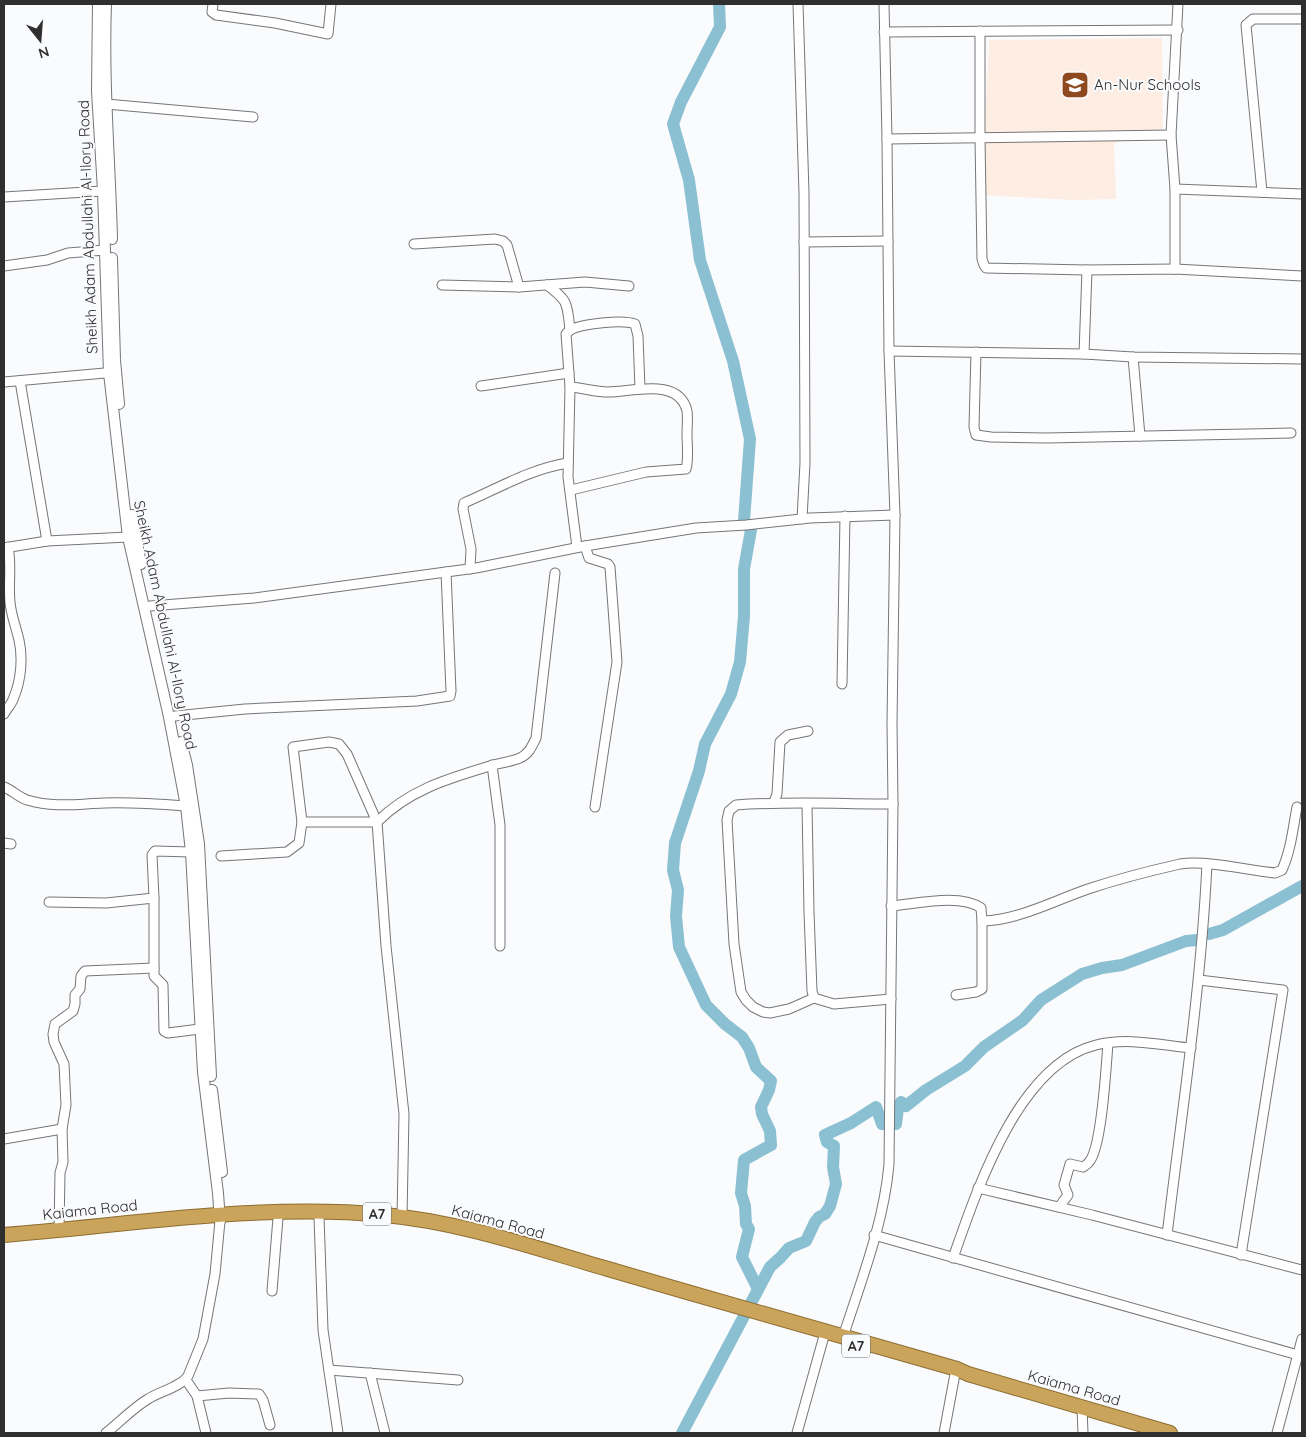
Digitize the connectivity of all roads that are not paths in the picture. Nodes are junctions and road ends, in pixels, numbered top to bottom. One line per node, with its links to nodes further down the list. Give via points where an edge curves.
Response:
1 (98, 4): 18 (street, Sheikh Adam Abdullahi Al-Ilory Road, via 97,90)
2 (106, 4): 12 (street, Sheikh Adam Abdullahi Al-Ilory Road)
3 (213, 4): 4 (street, via 212,12 216,15 328,34)
4 (332, 4)
5 (798, 4): 23 (street)
6 (884, 4): 11 (street)
7 (1178, 4): 9 (street)
8 (1302, 19): 19 (street, via 1253,20 1246,25)
9 (1178, 30): 10 (street); 14 (street)
10 (980, 31): 11 (street); 15 (street)
11 (884, 32): 16 (street)
12 (106, 104): 13 (street); 40 (street, Sheikh Adam Abdullahi Al-Ilory Road)
13 (253, 116)
14 (1171, 136): 15 (street); 17 (street)
15 (980, 138): 16 (street); 28 (street, via 986,268)
16 (887, 139): 22 (street)
17 (1175, 190): 19 (street); 27 (street)
18 (103, 191): 21 (street); 25 (street, Sheikh Adam Abdullahi Al-Ilory Road)
19 (1262, 192): 20 (street)
20 (1302, 194)
21 (4, 197)
22 (888, 241): 23 (street); 35 (street)
23 (804, 242): 53 (street, via 805,463)
24 (414, 244): 33 (street, via 503,241)
25 (105, 250): 26 (street); 40 (street, Sheikh Adam Abdullahi Al-Ilory Road)
26 (4, 266)
27 (1176, 269): 28 (street); 29 (street)
28 (1087, 270): 37 (street)
29 (1302, 276)
30 (547, 285): 32 (street, via 585,282); 33 (street); 34 (street, via 567,305)
31 (442, 286): 33 (street)
32 (629, 286)
33 (519, 287)
34 (570, 330): 41 (street, via 566,334); 46 (street, via 590,324 635,324)
35 (889, 351): 36 (street); 51 (street)
36 (976, 352): 37 (street); 48 (street, via 976,435 1046,438)
37 (1084, 354): 38 (street)
38 (1133, 357): 39 (street); 48 (street)
39 (1302, 360)
40 (112, 372): 42 (street); 54 (street, Sheikh Adam Abdullahi Al-Ilory Road); 61 (street, Sheikh Adam Abdullahi Al-Ilory Road, via 135,538)
41 (569, 373): 44 (street); 45 (street)
42 (20, 380): 43 (street); 55 (street)
43 (4, 382)
44 (481, 386)
45 (570, 387): 46 (street, via 608,392); 49 (street)
46 (640, 389): 50 (street, via 666,390 677,397 686,409 686,469 646,472)
47 (1291, 433): 48 (street)
48 (1140, 436)
49 (568, 463): 50 (street); 58 (street, via 547,466 464,503 471,549)
50 (571, 490): 56 (street)
51 (895, 515): 52 (street); 69 (street)
52 (845, 516): 53 (street); 62 (street)
53 (802, 519): 56 (street, via 696,528)
54 (128, 537): 55 (street); 71 (street, Sheikh Adam Abdullahi Al-Ilory Road)
55 (46, 541): 57 (street)
56 (581, 546): 58 (street); 72 (street, via 589,558 610,567 617,662)
57 (6, 547): 63 (street, via 10,555 12,616 21,656 14,699)
58 (470, 569): 59 (street)
59 (446, 572): 61 (street, via 254,598); 64 (street, via 450,696 417,701 245,709)
60 (555, 573): 66 (street, via 536,738 529,752)
61 (150, 606): 64 (street, Sheikh Adam Abdullahi Al-Ilory Road)
62 (842, 684)
63 (4, 714)
64 (175, 716): 98 (street, Sheikh Adam Abdullahi Al-Ilory Road, via 187,765 199,844 210,1069 222,1172)
65 (808, 731): 68 (street, via 788,735 780,742)
66 (492, 765): 75 (street, via 419,790); 83 (street, via 500,842)
67 (4, 787): 71 (street, via 27,800 52,805)
68 (774, 802): 70 (street); 87 (street, via 736,805 729,811 727,820 734,944 741,992 753,1007 770,1013)
69 (893, 804): 70 (street); 81 (street)
70 (807, 805): 87 (street, via 808,912)
71 (186, 806): 76 (street, Sheikh Adam Abdullahi Al-Ilory Road)
72 (595, 807)
73 (1297, 807): 78 (street, via 1282,870 1274,873)
74 (302, 822): 75 (street); 75 (street, via 293,747 329,742 339,744 347,754); 77 (street, via 298,843 287,852)
75 (377, 822): 97 (street, via 404,1114)
76 (191, 852): 79 (street, via 155,851 152,856); 89 (street, Sheikh Adam Abdullahi Al-Ilory Road)
77 (221, 856)
78 (1207, 864): 82 (street, via 1191,862 1151,871 1003,920); 85 (street)
79 (154, 898): 80 (street); 84 (street)
80 (49, 902)
81 (891, 906): 82 (street, via 967,901 981,908); 88 (street)
82 (982, 921): 86 (street, via 982,989)
83 (500, 946)
84 (154, 968): 89 (street, via 154,976 163,985 164,1031); 92 (street, via 82,973 73,1011 55,1024 53,1034 64,1064 66,1105)
85 (1199, 980): 91 (street); 105 (street, via 1283,990)
86 (956, 995)
87 (814, 998): 88 (street, via 834,1004)
88 (891, 999): 103 (street, via 887,1183)
89 (200, 1029): 98 (street, Sheikh Adam Abdullahi Al-Ilory Road)
90 (1108, 1044): 91 (street, via 1151,1042); 94 (street, via 1083,1049 1058,1064 1039,1082 996,1148); 95 (street, via 1101,1118 1093,1156 1083,1167 1070,1164 1064,1185 1068,1195)
91 (1191, 1048): 102 (street)
92 (62, 1129): 93 (street); 100 (street)
93 (4, 1139)
94 (978, 1188): 95 (street); 106 (street)
95 (1059, 1207): 102 (street)
96 (319, 1217): 99 (highway, Kaiama Road / A7); 109 (highway, Kaiama Road / A7, via 390,1221 447,1231); 114 (street, via 323,1330)
97 (402, 1217): 98 (highway, Kaiama Road / A7, via 312,1211); 109 (highway, Kaiama Road / A7, via 496,1236)
98 (223, 1218): 99 (highway, Kaiama Road / A7); 100 (highway, Kaiama Road / A7); 104 (highway, Kaiama Road / A7); 117 (street, via 203,1339)
99 (278, 1218): 108 (street)
100 (59, 1230): 101 (highway, Kaiama Road / A7)
101 (4, 1235)
102 (1167, 1235): 105 (street)
103 (874, 1236): 106 (street); 111 (street)
104 (4, 1241)
105 (1241, 1255): 107 (street)
106 (953, 1258): 113 (street)
107 (1302, 1270)
108 (272, 1291)
109 (742, 1310): 110 (highway, Kaiama Road / A7); 111 (highway, Kaiama Road / A7)
110 (824, 1336): 116 (highway, Kaiama Road / A7); 126 (street)
111 (844, 1337): 116 (highway, Kaiama Road / A7, via 957,1369)
112 (1302, 1339): 113 (street)
113 (1298, 1355): 130 (street)
114 (329, 1370): 115 (street); 124 (street)
115 (370, 1373): 118 (street); 125 (street)
116 (961, 1374): 120 (highway, Kaiama Road / A7); 127 (street)
117 (186, 1380): 119 (street); 122 (street, via 148,1398)
118 (458, 1380)
119 (197, 1396): 121 (street, via 259,1394); 123 (street)
120 (1082, 1408): 128 (street); 129 (highway, Kaiama Road / A7)
121 (270, 1425)
122 (108, 1433)
123 (206, 1433)
124 (338, 1433)
125 (385, 1433)
126 (797, 1433)
127 (944, 1433)
128 (1083, 1433)
129 (1170, 1433)
130 (1277, 1433)

